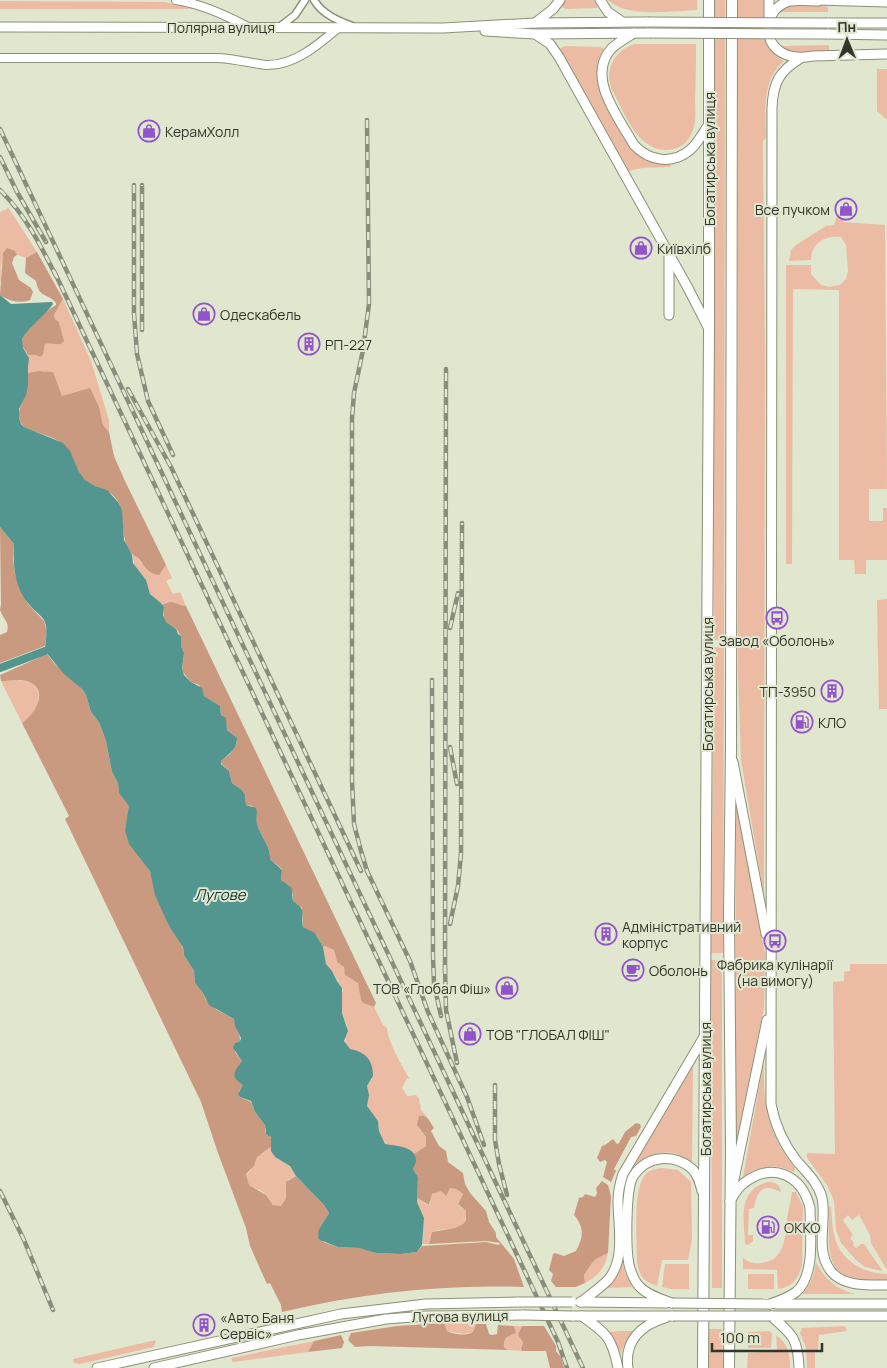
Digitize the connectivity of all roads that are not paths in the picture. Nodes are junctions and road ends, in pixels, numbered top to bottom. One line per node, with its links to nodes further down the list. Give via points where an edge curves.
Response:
1 (176, 0): 16 (street, via 231,18)
2 (305, 0): 17 (street, via 295,15)
3 (314, 0): 19 (street, via 333,18)
4 (560, 0): 14 (main road)
5 (600, 0): 12 (main road)
6 (709, 0): 27 (main road, Богатирська вулиця)
7 (732, 0): 31 (main road, Богатирська вулиця)
8 (769, 0): 11 (main road)
9 (817, 0): 10 (main road); 11 (main road, via 790,1)
10 (887, 2)
11 (769, 20): 26 (main road, via 769,37 777,51)
12 (621, 22): 13 (main road, Полярна вулиця, bridge); 14 (main road, Полярна вулиця)
13 (887, 23)
14 (535, 24): 20 (main road, Полярна вулиця)
15 (0, 27): 16 (main road, Полярна вулиця)
16 (248, 28): 17 (main road, Полярна вулиця)
17 (278, 28): 18 (main road, Полярна вулиця)
18 (338, 28): 19 (main road, Полярна вулиця); 25 (street, via 306,53 286,62 267,65 219,58)
19 (355, 28): 20 (main road, Полярна вулиця)
20 (443, 28): 21 (main road, Полярна вулиця)
21 (535, 34): 22 (main road, Полярна вулиця); 28 (main road, via 550,44 559,57)
22 (634, 34): 23 (main road, Полярна вулиця, bridge); 27 (main road, via 612,48 601,71 604,91 634,144 650,157 671,160 691,150)
23 (887, 35)
24 (887, 54): 26 (main road)
25 (0, 58)
26 (801, 58): 32 (main road, Богатирська вулиця, via 789,65 777,80 772,104)
27 (709, 124): 30 (main road, Богатирська вулиця)
28 (669, 254): 29 (main road); 30 (main road)
29 (669, 315)
30 (709, 329): 34 (main road, Богатирська вулиця)
31 (731, 748): 32 (main road); 36 (main road, Богатирська вулиця)
32 (770, 956): 33 (main road, Богатирська вулиця)
33 (770, 1002): 36 (main road, Богатирська вулиця); 37 (main road, Богатирська вулиця, via 770,1086 774,1118 786,1146 818,1187 823,1207 823,1248 827,1264 843,1280 854,1284)
34 (705, 1034): 35 (main road, Богатирська вулиця); 38 (main road, via 623,1174 618,1200 618,1258 614,1269 609,1279)
35 (704, 1198): 39 (main road, via 700,1181 692,1169 672,1160 660,1158 644,1164 630,1181 629,1266 639,1286); 50 (main road, Богатирська вулиця)
36 (730, 1201): 40 (main road, via 743,1183 756,1176 776,1172 794,1180 808,1198 810,1267 798,1290); 51 (main road, Богатирська вулиця)
37 (887, 1285)
38 (576, 1302): 39 (main road, Лугова вулиця); 46 (main road, Лугова вулиця, bridge, via 426,1304 341,1314)
39 (672, 1303): 40 (main road, Лугова вулиця, bridge)
40 (770, 1304): 41 (main road, Лугова вулиця)
41 (887, 1304)
42 (582, 1316): 43 (main road, Лугова вулиця); 47 (main road, Лугова вулиця, bridge, via 386,1319); 48 (main road, via 604,1332 614,1349)
43 (673, 1316): 44 (main road, Лугова вулиця, bridge); 49 (main road, via 657,1320 638,1332 628,1350)
44 (770, 1316): 45 (main road, Лугова вулиця); 52 (main road, via 790,1333 797,1344)
45 (887, 1316)
46 (97, 1368)
47 (154, 1368)
48 (618, 1368)
49 (628, 1368)
50 (703, 1368)
51 (729, 1368)
52 (799, 1368)

